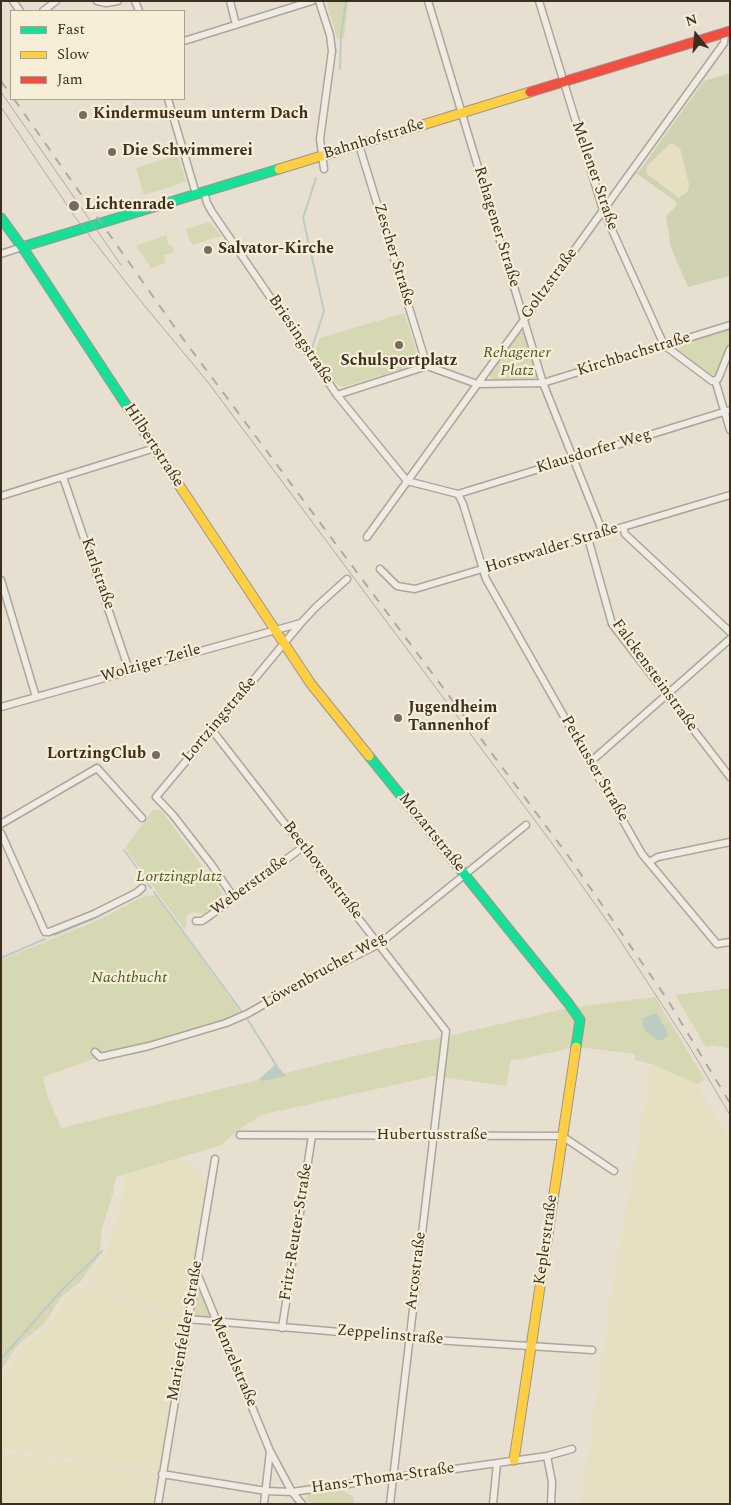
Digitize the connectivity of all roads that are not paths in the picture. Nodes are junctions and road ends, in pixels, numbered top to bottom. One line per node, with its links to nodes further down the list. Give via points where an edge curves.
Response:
1 (56, 1): 9 (street)
2 (97, 1): 3 (street)
3 (118, 1)
4 (230, 1): 10 (street)
5 (312, 1): 10 (street)
6 (319, 1): 17 (street, via 330,35 331,60 320,139)
7 (428, 1): 15 (street, Rehagener Straße)
8 (539, 1): 13 (street, Mellener Straße)
9 (44, 10)
10 (236, 24): 12 (street)
11 (727, 32): 13 (street, Bahnhofstraße); 20 (street, Goltzstraße, via 722,45)
12 (185, 41)
13 (564, 82): 15 (street, Bahnhofstraße); 20 (street, Mellener Straße)
14 (168, 100): 19 (street, Briesingstraße)
15 (462, 114): 16 (street, Bahnhofstraße); 24 (street, Rehagener Straße)
16 (359, 145): 17 (street, Bahnhofstraße); 28 (street, Zescher Straße)
17 (322, 156): 18 (street); 19 (street, Bahnhofstraße)
18 (324, 169)
19 (200, 193): 22 (street, Bahnhofstraße); 32 (street, Briesingstraße)
20 (602, 210): 24 (street, Goltzstraße); 26 (street, Mellener Straße)
21 (1, 218): 22 (street, Hilbertstraße)
22 (22, 247): 23 (street); 35 (street, Hilbertstraße)
23 (1, 254)
24 (524, 320): 30 (street, Rehagener Straße); 31 (street, Goltzstraße)
25 (730, 325): 26 (street, Kirchbachstraße)
26 (664, 345): 29 (street, via 712,381); 30 (street, Kirchbachstraße)
27 (730, 349): 29 (street)
28 (427, 366): 31 (street); 32 (street)
29 (715, 380): 33 (street)
30 (543, 382): 31 (street, Kirchbachstraße); 36 (street, Rehagener Straße)
31 (477, 384): 38 (street, Goltzstraße)
32 (337, 395): 38 (street, Briesingstraße)
33 (727, 411): 34 (street); 36 (street, Klausdorfer Weg)
34 (730, 430)
35 (155, 448): 37 (street); 51 (street, Hilbertstraße)
36 (573, 459): 39 (street, Klausdorfer Weg); 43 (street, Rehagener Straße)
37 (63, 477): 41 (street); 55 (street, Karlstraße)
38 (406, 481): 39 (street); 44 (street, Goltzstraße)
39 (458, 494): 47 (street, Petkusser Straße)
40 (730, 495): 42 (street, Horstwalder Straße)
41 (1, 496)
42 (623, 527): 43 (street, Horstwalder Straße); 52 (street, via 625,534)
43 (603, 533): 45 (street, Horstwalder Straße)
44 (368, 537)
45 (588, 538): 47 (street, Horstwalder Straße); 56 (street, Falckensteinstraße, via 612,624)
46 (380, 568): 47 (street, Horstwalder Straße, via 396,586 411,590)
47 (482, 569): 60 (street, Petkusser Straße)
48 (347, 579): 50 (street)
49 (1, 580): 57 (street)
50 (301, 622): 51 (street, Wolziger Zeile); 54 (street)
51 (273, 629): 54 (street, Hilbertstraße); 55 (street, Wolziger Zeile)
52 (730, 632)
53 (730, 639): 56 (street)
54 (284, 644): 59 (street, Lortzingstraße); 69 (street, Mozartstraße, via 311,684)
55 (130, 670): 57 (street, Wolziger Zeile)
56 (667, 695): 60 (street); 61 (street, Falckensteinstraße)
57 (36, 697): 58 (street, Wolziger Zeile)
58 (1, 707)
59 (212, 730): 67 (street, Beethovenstraße); 71 (street, Lortzingstraße, via 156,797 174,815)
60 (589, 761): 68 (street, Petkusser Straße)
61 (730, 777)
62 (142, 818): 63 (street, via 97,768)
63 (1, 824)
64 (526, 825): 69 (street, Löwenbrucher Weg)
65 (1, 833): 70 (street, via 45,932 94,914)
66 (730, 842): 68 (street, via 658,857)
67 (303, 847): 71 (street, Weberstraße); 74 (street, Beethovenstraße)
68 (649, 862): 73 (street, Petkusser Straße, via 717,944)
69 (464, 875): 74 (street, Löwenbrucher Weg); 75 (street, Mozartstraße)
70 (142, 888)
71 (234, 898): 72 (street, Weberstraße, via 202,921)
72 (196, 921)
73 (730, 942)
74 (379, 944): 76 (street, Beethovenstraße, via 445,1029); 77 (street, Löwenbrucher Weg, via 236,1020 149,1046 100,1057)
75 (580, 1020): 81 (street, Keplerstraße)
76 (445, 1038): 80 (street, Arcostraße)
77 (95, 1052)
78 (240, 1135): 79 (street, Hubertusstraße)
79 (312, 1136): 80 (street, Hubertusstraße); 87 (street, Fritz-Reuter-Straße)
80 (434, 1136): 81 (street, Hubertusstraße); 88 (street, Arcostraße)
81 (562, 1136): 83 (street); 89 (street, Keplerstraße)
82 (215, 1159): 84 (street, Marienfelder Straße)
83 (614, 1171)
84 (196, 1275): 85 (street, Marienfelder Straße); 86 (street, Menzelstraße)
85 (187, 1319): 86 (street, Zeppelinstraße); 96 (street, Marienfelder Straße)
86 (216, 1322): 87 (street, Zeppelinstraße); 92 (street, Menzelstraße)
87 (282, 1328): 88 (street, Zeppelinstraße)
88 (409, 1338): 89 (street, Zeppelinstraße); 97 (street, Arcostraße)
89 (532, 1347): 90 (street, Zeppelinstraße); 94 (street, Keplerstraße)
90 (592, 1350)
91 (572, 1449): 93 (street, Hans-Thoma-Straße)
92 (270, 1451): 98 (street, Menzelstraße); 99 (street, Menzelstraße)
93 (547, 1456): 94 (street, Hans-Thoma-Straße); 105 (street, via 552,1482)
94 (514, 1460): 95 (street, Hans-Thoma-Straße)
95 (497, 1463): 97 (street, Hans-Thoma-Straße); 104 (street)
96 (162, 1474): 98 (street, Hans-Thoma-Straße); 100 (street, Marienfelder Straße)
97 (394, 1476): 99 (street, Hans-Thoma-Straße); 103 (street, Arcostraße)
98 (266, 1490): 99 (street, Hans-Thoma-Straße); 101 (street, Menzelstraße)
99 (292, 1492): 102 (street, Menzelstraße)
100 (158, 1504)
101 (264, 1504)
102 (302, 1504)
103 (390, 1504)
104 (492, 1504)
105 (551, 1504)

